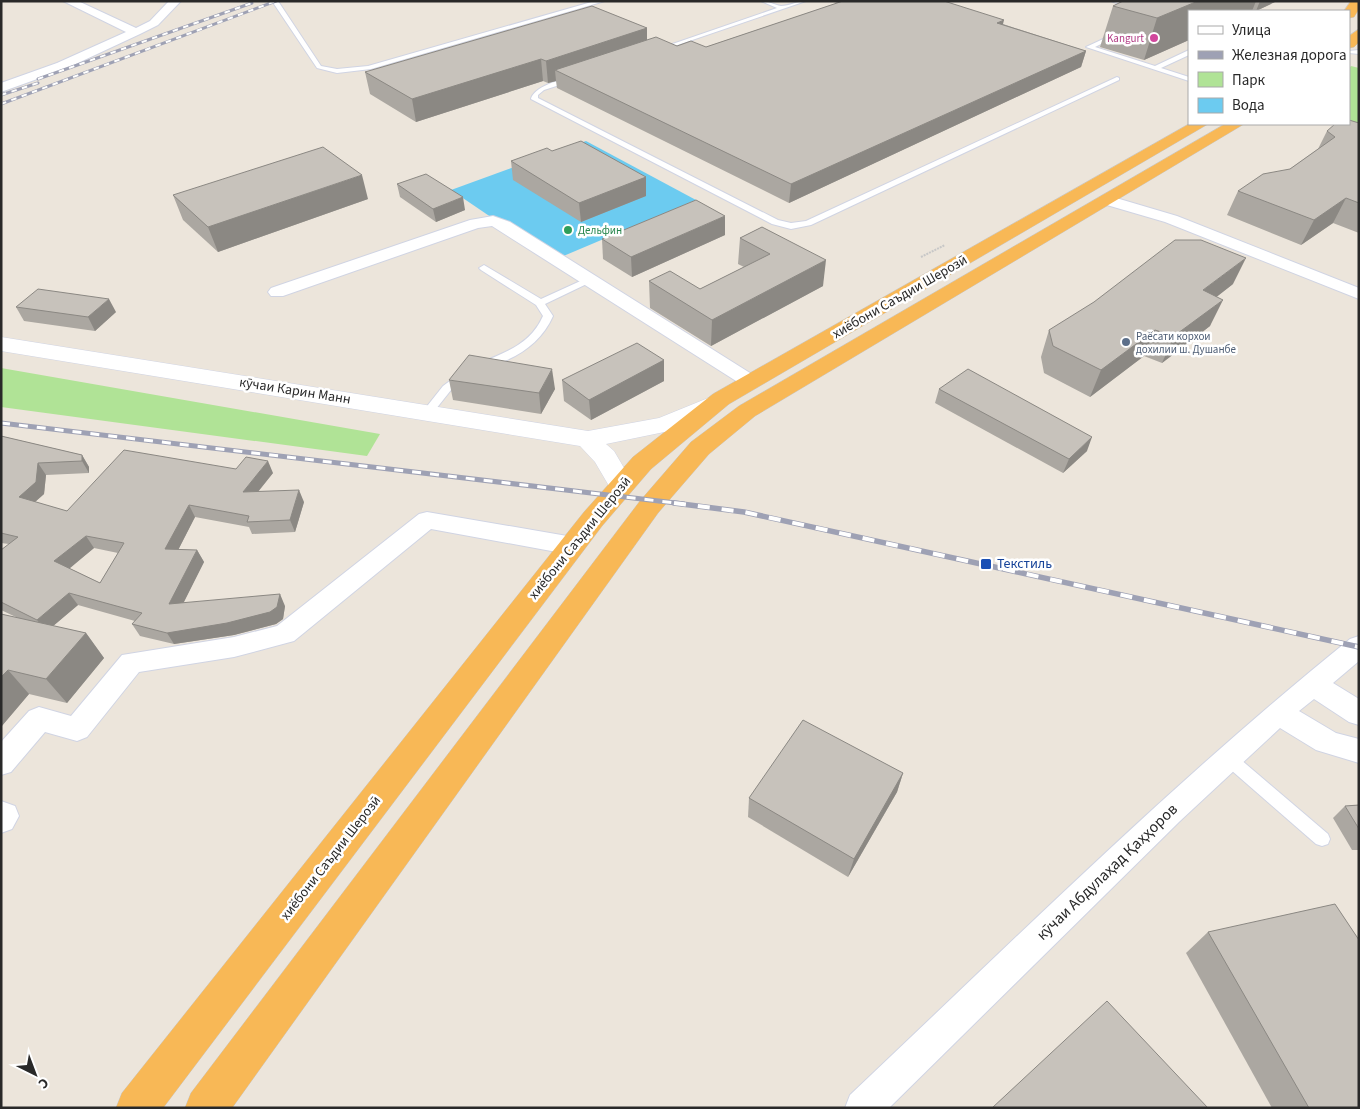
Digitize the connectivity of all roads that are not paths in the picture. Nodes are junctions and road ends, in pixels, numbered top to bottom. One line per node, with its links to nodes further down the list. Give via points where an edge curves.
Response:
1 (68, 1): 13 (street)
2 (176, 1): 13 (street, via 154,23)
3 (276, 1): 4 (lane, via 320,67 328,71 350,71)
4 (602, 1)
5 (764, 1): 9 (lane)
6 (803, 1): 9 (lane)
7 (1114, 1): 10 (lane)
8 (1358, 1): 11 (highway)
9 (782, 8): 16 (lane)
10 (1142, 9)
11 (1350, 13)
12 (1125, 31): 18 (lane, via 1088,47)
13 (136, 32): 22 (street, via 61,66)
14 (1359, 33): 15 (highway)
15 (1353, 50)
16 (653, 52)
17 (1188, 52): 18 (lane)
18 (1156, 68): 20 (lane)
19 (579, 76): 21 (lane, via 542,89 534,99 775,222 790,226 808,224)
20 (1188, 78)
21 (1117, 79)
22 (1, 88)
23 (1198, 125): 32 (highway, хиёбони Саъдии Шерозӣ)
24 (1234, 125): 25 (highway, хиёбони Саъдии Шерозӣ)
25 (1106, 200): 29 (street, via 1171,219); 49 (highway, хиёбони Саъдии Шерозӣ, via 747,410 700,448 649,507)
26 (484, 268): 30 (lane)
27 (590, 280): 28 (street, via 504,225 476,222); 30 (lane); 32 (street)
28 (277, 292)
29 (1359, 294)
30 (540, 303): 34 (lane, via 548,316 543,330 529,344 455,379)
31 (1, 344): 34 (street, кӯчаи Карин Манн)
32 (751, 382): 33 (highway, хиёбони Саъдии Шерозӣ)
33 (721, 400): 35 (street, кӯчаи Карин Манн, via 665,425); 36 (highway, хиёбони Саъдии Шерозӣ)
34 (428, 412): 35 (street, кӯчаи Карин Манн)
35 (588, 439): 36 (street, via 605,457)
36 (621, 485): 37 (highway, хиёбони Саъдии Шерозӣ)
37 (573, 546): 44 (street, via 426,520 285,634 234,647 131,663 77,729 39,719); 48 (highway, хиёбони Саъдии Шерозӣ)
38 (1359, 646): 39 (street, кӯчаи Абдулаҳад Қаҳҳоров)
39 (1312, 683): 40 (street, кӯчаи Абдулаҳад Қаҳҳоров); 41 (street)
40 (1279, 712): 42 (street, via 1322,741); 43 (street, кӯчаи Абдулаҳад Қаҳҳоров)
41 (1359, 714)
42 (1359, 751)
43 (1228, 758): 47 (lane); 50 (street, кӯчаи Абдулаҳад Қаҳҳоров)
44 (1, 763)
45 (1, 815): 46 (street, via 4,816)
46 (1, 819)
47 (1322, 839)
48 (137, 1108)
49 (206, 1108)
50 (863, 1108)

